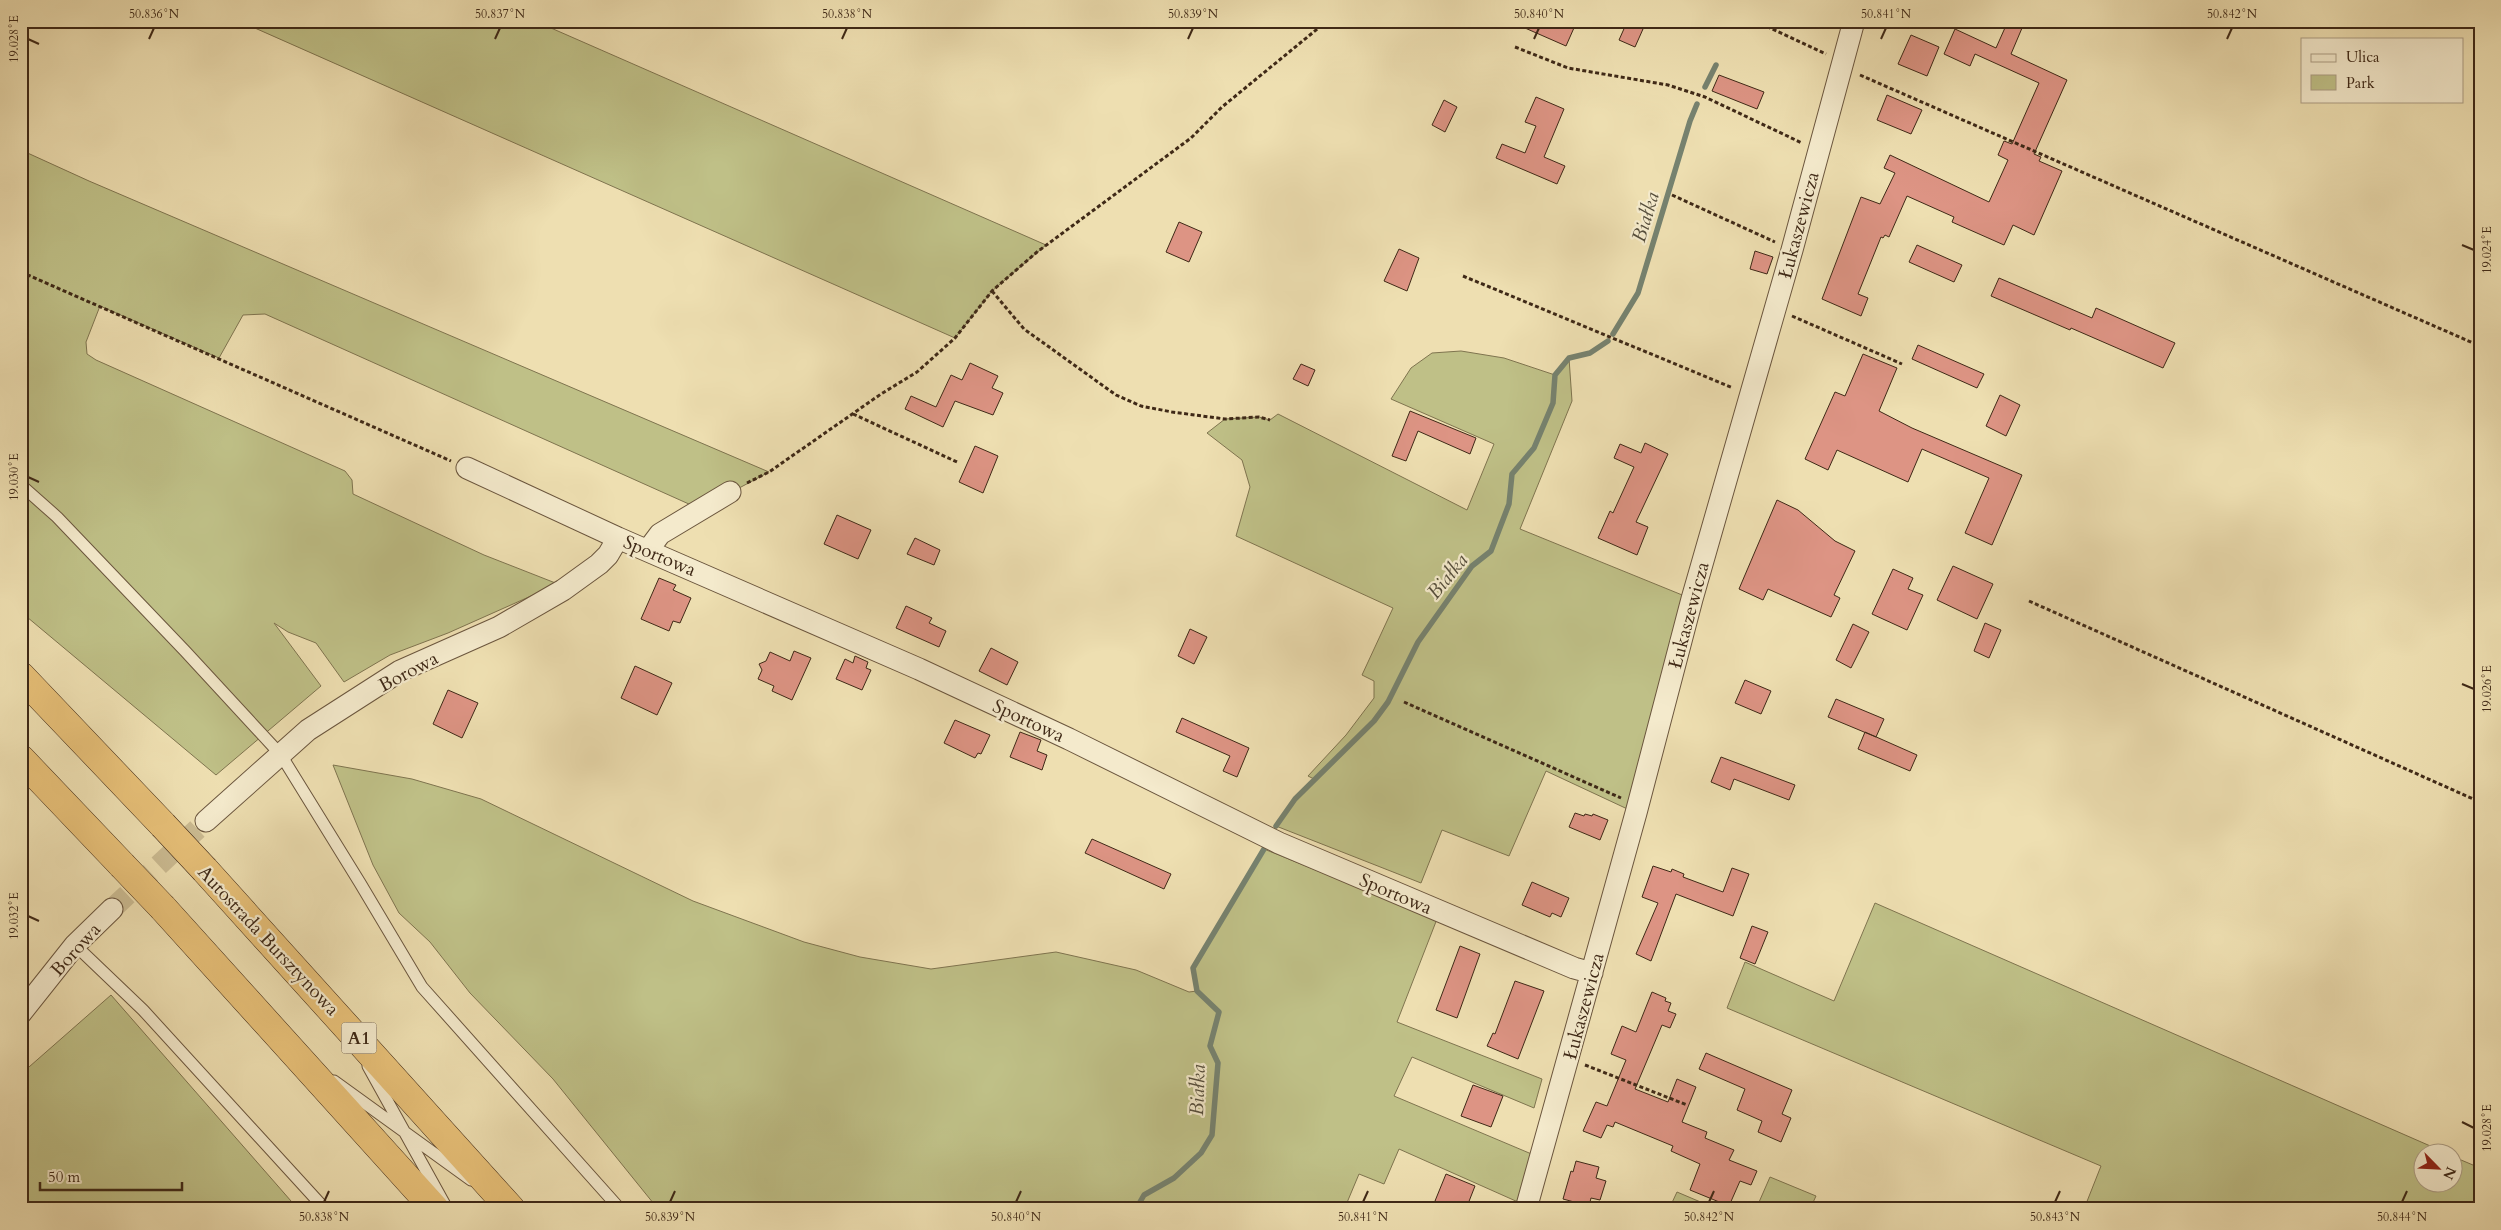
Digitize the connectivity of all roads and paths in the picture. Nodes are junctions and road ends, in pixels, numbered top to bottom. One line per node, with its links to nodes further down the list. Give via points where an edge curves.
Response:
1 (1327, 21): 11 (path, via 1222,107 1191,138 1073,224)
2 (1754, 21): 5 (path)
3 (1854, 21): 5 (street, Łukaszewicza)
4 (1515, 47): 6 (path, via 1568,68 1668,85 1705,97)
5 (1842, 64): 6 (street, Łukaszewicza); 13 (path)
6 (1819, 151): 8 (street, Łukaszewicza)
7 (1672, 195): 8 (path)
8 (1792, 250): 12 (street, Łukaszewicza)
9 (21, 272): 19 (path)
10 (1463, 276): 15 (path)
11 (992, 291): 16 (path, via 954,338 917,372); 17 (path, via 1024,329 1116,395 1141,406 1172,412 1225,419 1259,417)
12 (1775, 309): 14 (path); 15 (street, Łukaszewicza)
13 (2480, 346)
14 (1902, 364)
15 (1750, 393): 29 (street, Łukaszewicza)
16 (853, 414): 18 (path); 21 (path, via 769,472)
17 (1270, 420)
18 (957, 462)
19 (466, 468): 22 (street, Sportowa)
20 (21, 485): 27 (lane, via 57,517)
21 (730, 492): 23 (street, via 660,534)
22 (618, 538): 23 (street, Sportowa); 27 (street, Borowa, via 599,564 563,590 499,627 400,671 308,730)
23 (648, 550): 34 (street, Sportowa, via 1052,730 1279,843)
24 (2029, 601): 30 (path)
25 (21, 676): 36 (highway, Autostrada Bursztynowa / A1, bridge)
26 (1404, 702): 29 (path, via 1624,799)
27 (281, 755): 31 (street, Borowa); 45 (lane, via 422,987)
28 (21, 760): 37 (highway, bridge)
29 (1639, 802): 34 (street, Łukaszewicza)
30 (2480, 802)
31 (206, 821)
32 (112, 909): 33 (street, Borowa)
33 (75, 945): 35 (street, Borowa); 41 (lane, via 143,1010)
34 (1592, 973): 38 (street, Łukaszewicza)
35 (21, 1013)
36 (340, 1018): 40 (lane); 44 (highway, Autostrada Bursztynowa / A1)
37 (298, 1055): 40 (lane); 42 (highway)
38 (1569, 1058): 39 (path); 46 (street, Łukaszewicza)
39 (1687, 1105)
40 (405, 1132): 43 (lane); 44 (lane)
41 (325, 1209)
42 (435, 1209)
43 (447, 1209)
44 (510, 1209)
45 (620, 1209)
46 (1526, 1209)

